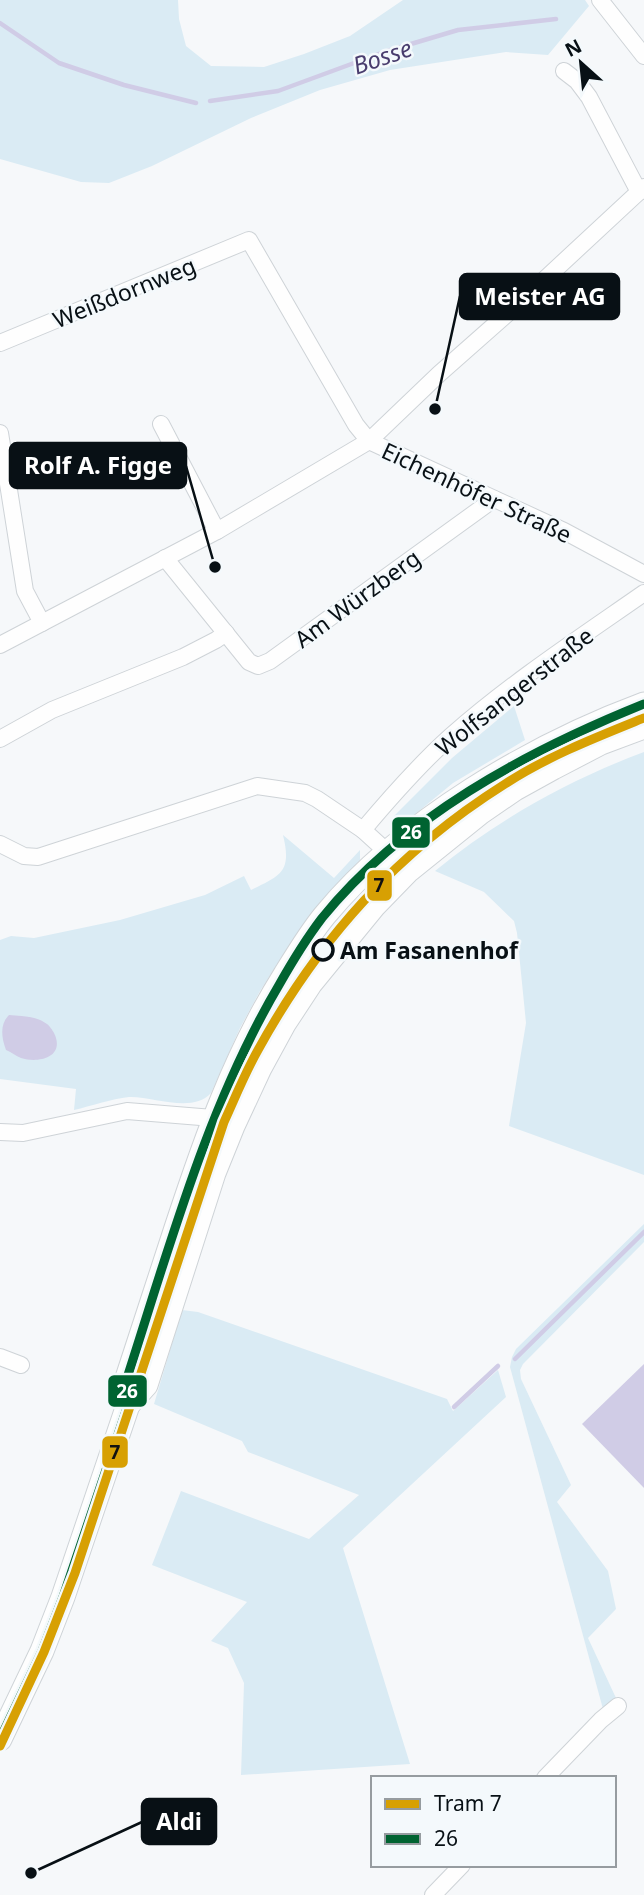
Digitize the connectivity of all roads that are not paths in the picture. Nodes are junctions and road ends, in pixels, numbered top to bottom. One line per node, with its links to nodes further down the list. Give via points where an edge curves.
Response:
1 (600, 0): 2 (street)
2 (644, 56)
3 (564, 71): 4 (street, via 589,97)
4 (641, 190): 9 (street)
5 (249, 240): 6 (street, Weißdornweg); 9 (street, Eichenhöfer Straße)
6 (0, 343)
7 (161, 424): 11 (street)
8 (0, 433): 15 (street, via 25,591)
9 (369, 441): 10 (street, Eichenhöfer Straße); 11 (street)
10 (494, 499): 13 (street, Eichenhöfer Straße); 16 (street, Am Würzberg, via 270,661 258,666 249,662)
11 (217, 531): 12 (street)
12 (165, 558): 15 (street); 16 (street, Am Würzberg)
13 (644, 573)
14 (644, 593): 21 (street, Wolfsangerstraße, via 538,667 450,737)
15 (42, 623): 17 (street)
16 (226, 633): 20 (street, via 183,657 52,710)
17 (0, 645)
18 (644, 704): 23 (main road, via 604,719 494,776)
19 (644, 727): 24 (main road, via 601,743 515,789)
20 (0, 739)
21 (363, 830): 22 (street, via 305,793 257,786 38,857 24,856); 23 (street)
22 (0, 844)
23 (387, 852): 24 (street); 25 (main road, via 324,916 266,1004 241,1054)
24 (408, 871): 25 (main road, via 373,906 311,984)
25 (223, 1122): 26 (street, via 127,1111 23,1132); 30 (main road, via 127,1378 128,1405 63,1597)
26 (0, 1132)
27 (0, 1357): 28 (street)
28 (21, 1365)
29 (618, 1706): 31 (street)
30 (0, 1739)
31 (547, 1776)
32 (459, 1867): 33 (street)
33 (433, 1895)

